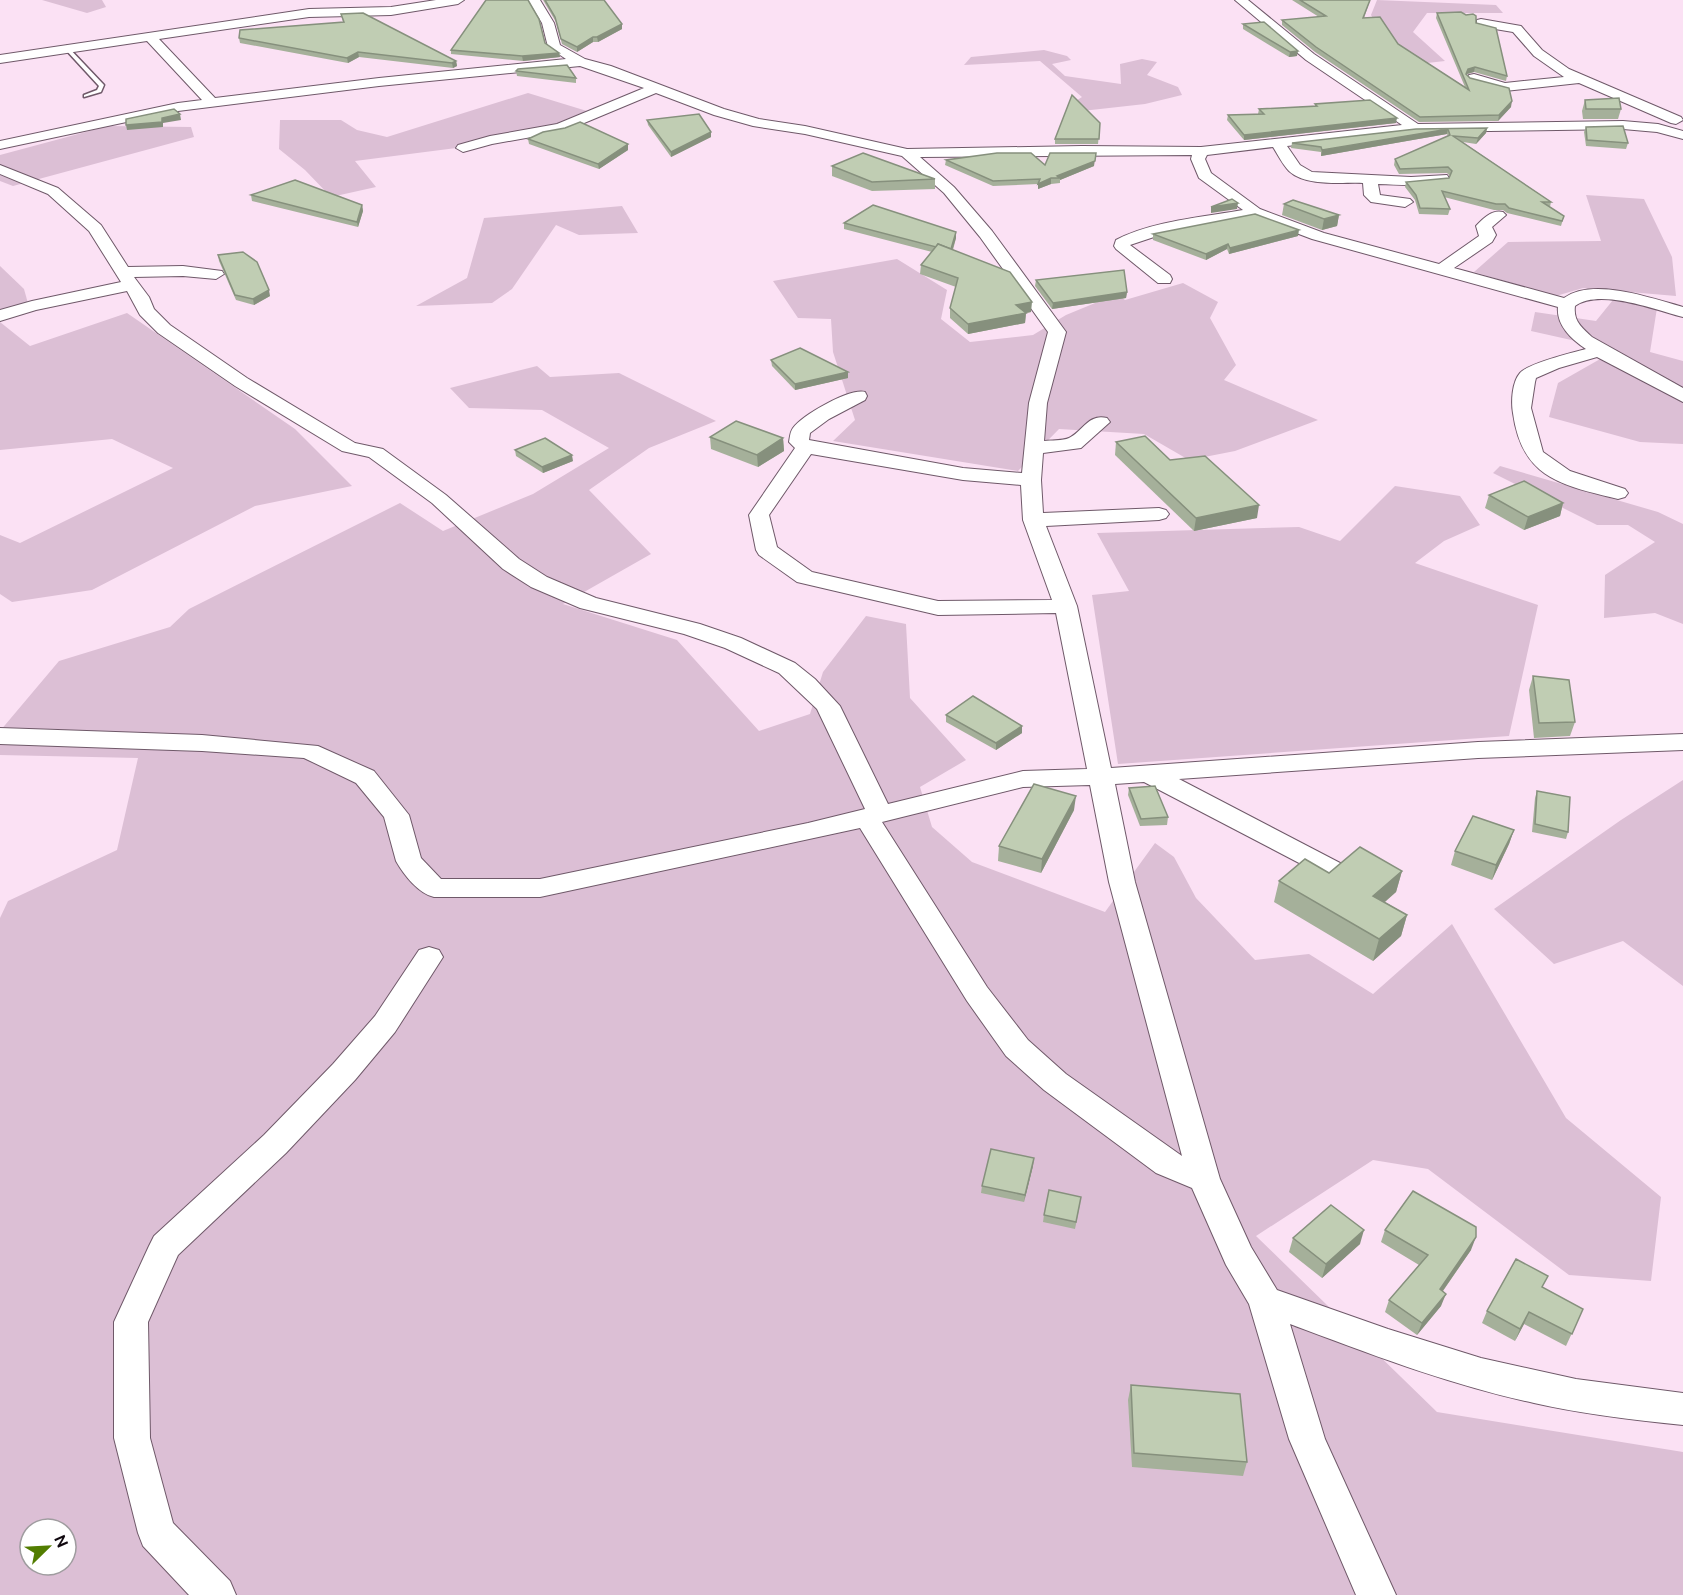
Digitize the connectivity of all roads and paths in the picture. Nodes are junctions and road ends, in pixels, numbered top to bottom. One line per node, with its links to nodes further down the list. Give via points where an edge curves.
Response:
1 (458, 0): 5 (street, via 391,12 309,14)
2 (534, 0): 8 (street, via 548,23 554,46)
3 (1241, 0): 15 (street, via 1310,57)
4 (1481, 23): 10 (street, via 1517,28 1538,53)
5 (149, 36): 6 (street); 13 (street)
6 (67, 48): 7 (street); 12 (lane, via 102,86)
7 (0, 59)
8 (580, 62): 11 (street); 13 (street)
9 (1474, 78): 10 (street, via 1505,87)
10 (1580, 79): 14 (street)
11 (656, 88): 20 (street, via 560,128); 22 (street, via 758,123)
12 (87, 96)
13 (211, 102): 19 (street)
14 (1679, 120): 16 (street)
15 (1415, 128): 16 (street); 18 (street)
16 (1658, 128): 17 (street)
17 (1683, 135)
18 (1278, 144): 21 (street); 25 (street, via 1290,166 1303,174)
19 (0, 145)
20 (463, 148)
21 (1201, 151): 22 (street); 27 (street, via 1198,159 1204,175)
22 (907, 153): 41 (street, via 949,190 971,216 1057,332 1038,404)
23 (0, 169): 31 (street, via 53,191 95,228)
24 (1442, 178): 25 (street)
25 (1370, 179): 26 (street, via 1376,199)
26 (1405, 202)
27 (1255, 212): 29 (street, via 1318,237); 32 (street, via 1157,231 1122,243)
28 (1498, 215): 29 (street, via 1484,226 1486,239)
29 (1441, 270): 33 (street)
30 (216, 274): 31 (street, via 183,271)
31 (127, 278): 35 (street); 51 (street, via 146,311 164,329 241,382 349,447 376,453 439,499 511,564 539,582 588,603 733,643 788,668 828,706)
32 (1164, 279)
33 (1566, 304): 34 (street, via 1579,295 1605,294); 36 (street, via 1566,317 1576,332)
34 (1683, 312)
35 (0, 316)
36 (1598, 351): 37 (street); 43 (street, via 1528,375 1521,393 1524,423 1534,454 1550,468 1580,483)
37 (1682, 395)
38 (858, 396): 40 (street, via 801,431 799,442)
39 (1100, 422): 41 (street, via 1074,444)
40 (806, 447): 42 (street, via 963,474); 46 (street, via 759,515 767,550 805,577 938,608)
41 (1034, 448): 42 (street)
42 (1030, 480): 45 (street)
43 (1618, 493)
44 (1159, 514): 45 (street)
45 (1033, 520): 46 (street)
46 (1066, 606): 50 (street)
47 (0, 736): 51 (street, via 309,751 366,777 396,815 409,861 434,888 540,888)
48 (1683, 742): 49 (street, via 1478,750)
49 (1146, 773): 50 (street); 52 (street)
50 (1100, 777): 51 (street, via 1023,778); 54 (street, via 1122,882)
51 (873, 815): 54 (street, via 977,994 1017,1048 1055,1082 1167,1164)
52 (1333, 870)
53 (429, 957): 57 (street, via 385,1024 344,1072 275,1144 166,1246 131,1322 132,1438 157,1533)
54 (1204, 1179): 55 (street, via 1238,1255)
55 (1265, 1300): 56 (street, via 1424,1358 1513,1383 1607,1401); 58 (street, via 1307,1438)
56 (1683, 1409)
57 (216, 1595)
58 (1376, 1595)

